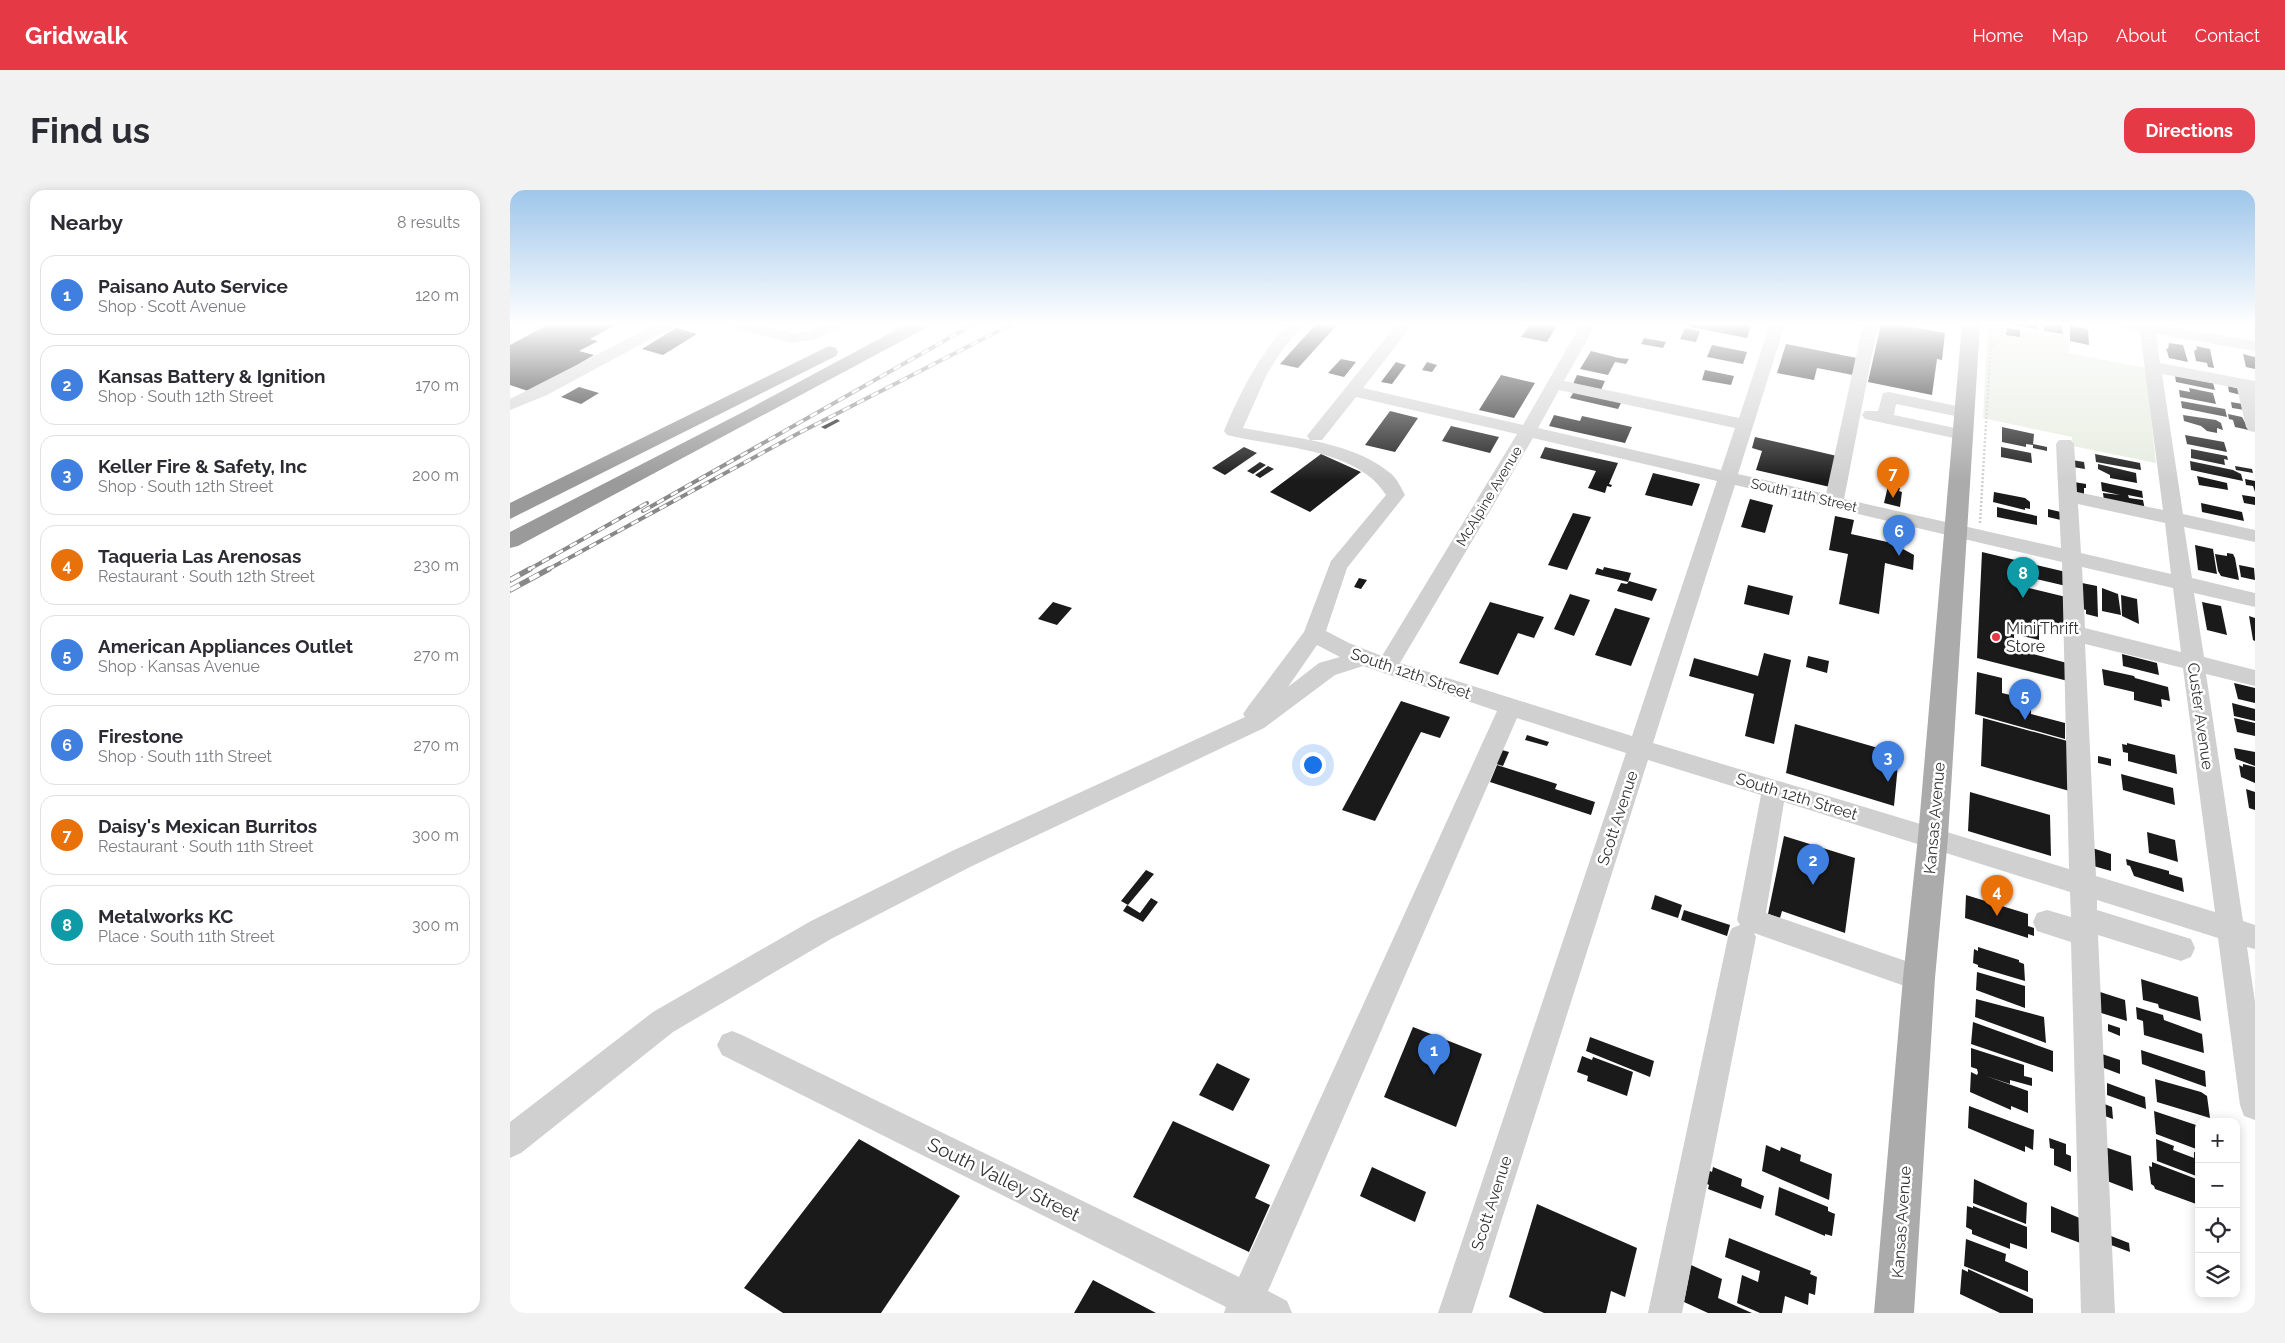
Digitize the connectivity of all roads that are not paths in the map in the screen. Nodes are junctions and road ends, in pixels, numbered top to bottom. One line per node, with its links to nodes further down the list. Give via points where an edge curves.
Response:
1 (569, 376): 15 (street)
2 (780, 376): 26 (highway)
3 (823, 376): 34 (highway)
4 (1259, 376): 39 (street, via 1233,431 1322,450 1358,462 1384,477 1396,495 1338,566)
5 (1364, 376): 14 (street)
6 (1558, 376): 12 (street, McAlpine Avenue)
7 (1761, 376): 19 (street, Scott Avenue)
8 (1860, 376): 29 (street)
9 (1967, 376): 16 (main road, Kansas Avenue)
10 (2154, 376): 31 (street, Custer Avenue)
11 (2204, 376): 13 (street)
12 (1554, 384): 19 (street); 21 (street, McAlpine Avenue)
13 (2250, 385): 20 (street)
14 (1353, 391): 21 (street, South 11th Street); 23 (street)
15 (511, 403)
16 (1964, 413): 18 (street, via 1889,397); 22 (main road, Kansas Avenue)
17 (1866, 414): 18 (street)
18 (1885, 418): 22 (street)
19 (1745, 425): 25 (street, Scott Avenue)
20 (2255, 427)
21 (1528, 431): 25 (street, South 11th Street); 42 (street, McAlpine Avenue)
22 (1963, 435): 32 (main road, Kansas Avenue)
23 (1316, 436)
24 (2064, 444): 27 (street)
25 (1728, 477): 29 (street, South 11th Street); 46 (street, Scott Avenue)
26 (571, 482): 28 (highway); 30 (highway)
27 (2068, 496): 31 (street); 35 (street)
28 (510, 500)
29 (1834, 502): 32 (street, South 11th Street)
30 (510, 512)
31 (2173, 518): 33 (street); 36 (street, Custer Avenue)
32 (1967, 529): 35 (street, South 11th Street); 48 (main road, Kansas Avenue)
33 (2255, 536)
34 (510, 541)
35 (2071, 558): 36 (street, South 11th Street); 38 (street)
36 (2182, 583): 37 (street, South 11th Street); 41 (street, Custer Avenue)
37 (2255, 600)
38 (2074, 633): 41 (street); 49 (street)
39 (1314, 634): 40 (street, South 12th Street); 45 (street)
40 (1352, 654): 42 (street, South 12th Street); 45 (street, via 1256,722)
41 (2194, 663): 43 (street); 53 (street, Custer Avenue)
42 (1387, 667): 44 (street, South 12th Street)
43 (2255, 678)
44 (1511, 706): 46 (street, South 12th Street); 59 (street)
45 (1247, 725): 58 (street, via 961,859 821,930 663,1022)
46 (1640, 748): 47 (street, South 12th Street); 60 (street, Scott Avenue)
47 (1774, 789): 48 (street, South 12th Street); 52 (street)
48 (1933, 837): 49 (street, South 12th Street); 55 (main road, Kansas Avenue)
49 (2083, 884): 51 (street); 53 (street, South 12th Street)
50 (2047, 922): 51 (street)
51 (2085, 926): 54 (street); 63 (street)
52 (1746, 928): 55 (street, via 1856,956); 61 (street)
53 (2243, 934): 57 (street, Custer Avenue)
54 (2181, 948)
55 (1919, 978): 62 (main road, Kansas Avenue)
56 (732, 1045): 59 (street, South Valley Street)
57 (2255, 1105)
58 (510, 1142)
59 (1255, 1308)
60 (1455, 1313)
61 (1666, 1313)
62 (1894, 1313)
63 (2098, 1313)

